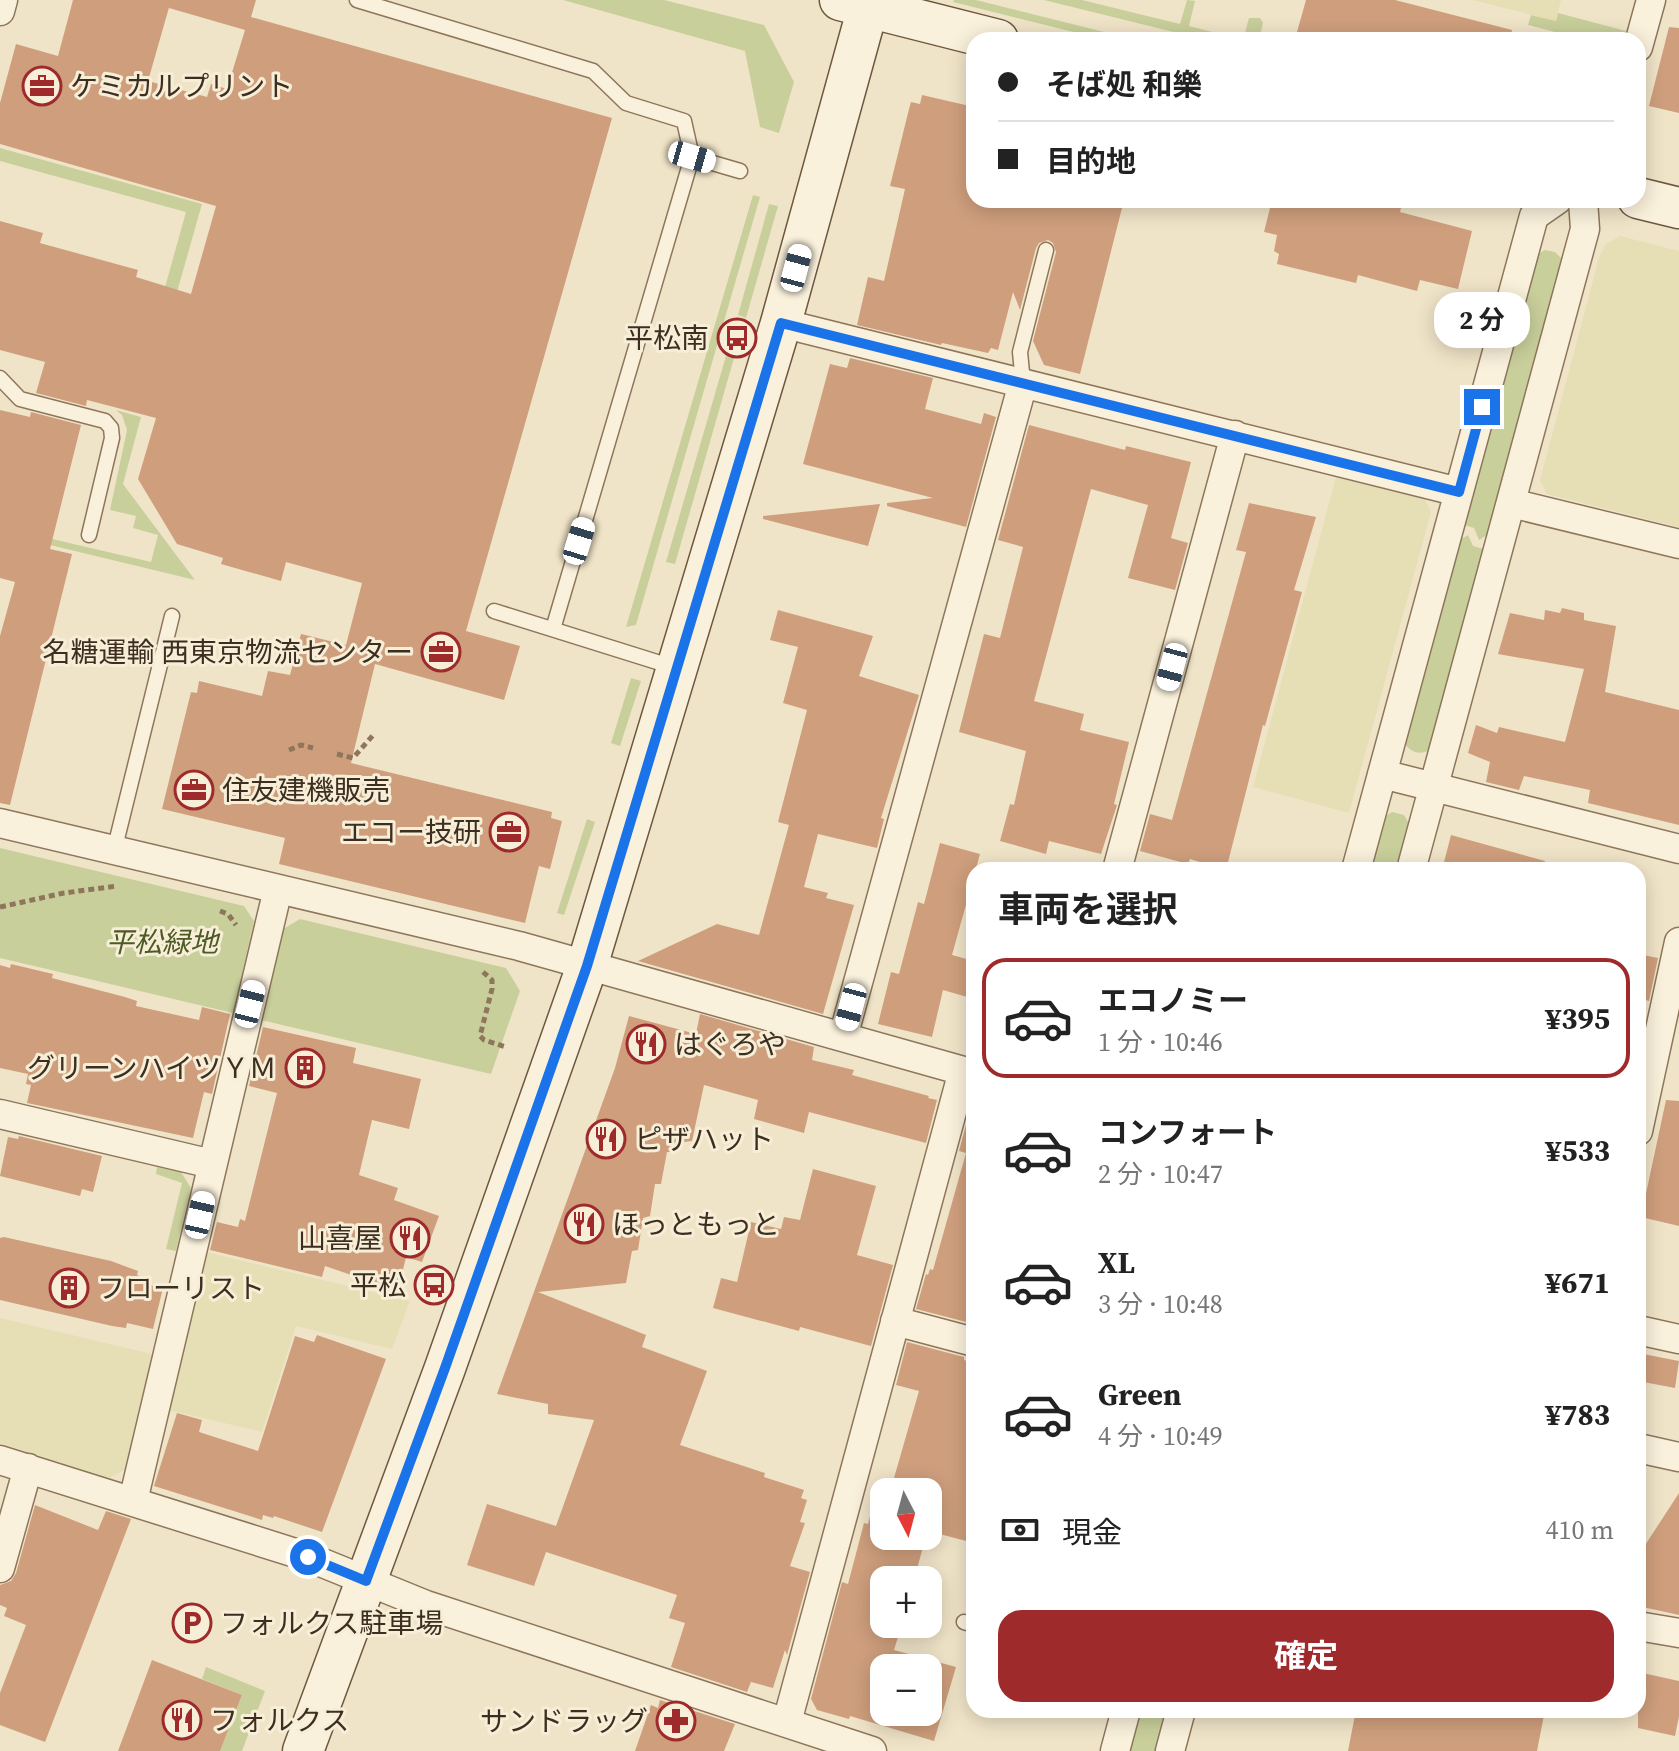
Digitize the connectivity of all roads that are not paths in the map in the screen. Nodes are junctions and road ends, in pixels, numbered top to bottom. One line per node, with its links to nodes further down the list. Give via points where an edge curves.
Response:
1 (3, 0): 5 (street)
2 (357, 0): 8 (lane, via 593,71 626,103 684,121)
3 (1651, 0): 7 (street)
4 (860, 2): 6 (street); 15 (street)
5 (0, 11)
6 (969, 32)
7 (1642, 32)
8 (692, 157): 9 (lane); 25 (lane)
9 (740, 171)
10 (1646, 200): 13 (street)
11 (1546, 208): 19 (street, via 1534,216)
12 (1584, 208): 20 (street, via 1585,229)
13 (1679, 208)
14 (1046, 250): 17 (lane, via 1020,352)
15 (781, 323): 17 (street); 26 (street)
16 (0, 378): 21 (lane, via 20,399 105,421 111,428)
17 (1023, 383): 18 (street); 38 (street)
18 (1235, 435): 19 (street); 32 (street)
19 (1459, 492): 27 (street)
20 (1511, 503): 22 (street); 28 (street)
21 (89, 535)
22 (1679, 544)
23 (494, 611): 25 (lane)
24 (172, 616): 31 (lane)
25 (553, 629): 26 (lane)
26 (677, 668): 37 (street)
27 (1382, 774): 28 (street); 33 (street)
28 (1433, 787): 30 (street); 34 (street)
29 (0, 823): 31 (street)
30 (1679, 849)
31 (114, 851): 35 (street)
32 (1119, 862)
33 (1358, 862)
34 (1413, 862)
35 (278, 889): 37 (street); 43 (street)
36 (1679, 942): 41 (street)
37 (587, 966): 38 (street); 54 (street)
38 (843, 1037): 39 (street)
39 (966, 1071)
40 (966, 1079): 44 (street)
41 (1646, 1094)
42 (0, 1114): 43 (street)
43 (212, 1164): 52 (street)
44 (895, 1321): 47 (street); 59 (street)
45 (1646, 1332): 46 (street)
46 (1679, 1339)
47 (966, 1340)
48 (1646, 1450): 49 (street)
49 (1679, 1457)
50 (0, 1460): 51 (street)
51 (28, 1468): 52 (street); 53 (street)
52 (133, 1501): 54 (street)
53 (0, 1568)
54 (366, 1581): 59 (street); 60 (street)
55 (1646, 1627): 56 (street)
56 (1679, 1633)
57 (1124, 1718): 62 (street)
58 (1179, 1718): 63 (street)
59 (787, 1722): 61 (street)
60 (303, 1751)
61 (872, 1751)
62 (1115, 1751)
63 (1170, 1751)

